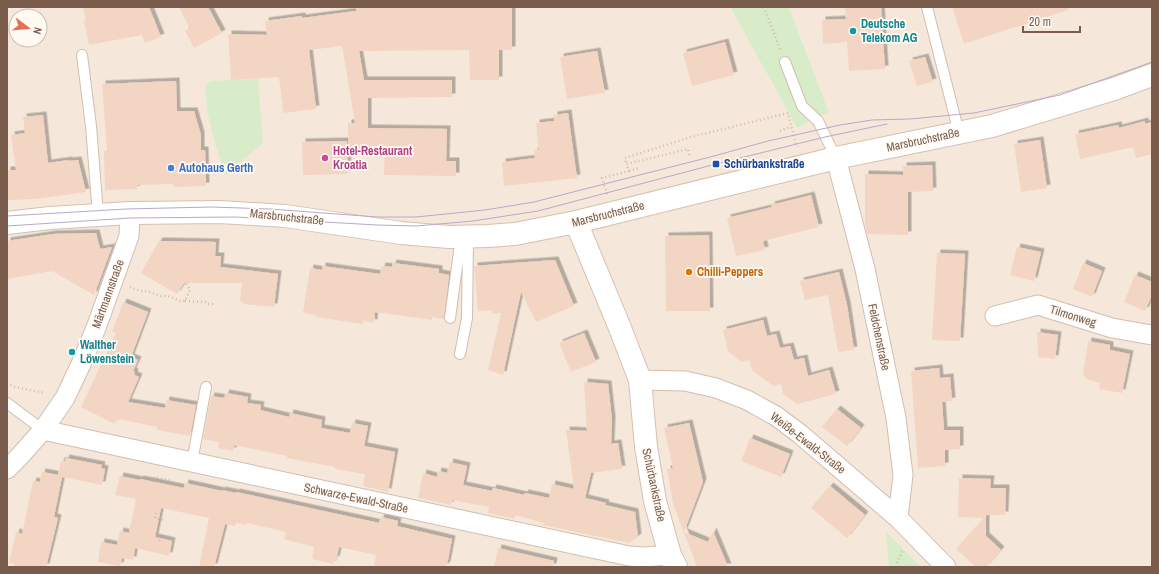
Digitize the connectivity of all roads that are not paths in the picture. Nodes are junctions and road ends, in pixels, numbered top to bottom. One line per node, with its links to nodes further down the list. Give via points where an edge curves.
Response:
1 (927, 7): 5 (lane)
2 (82, 55): 9 (lane)
3 (785, 62): 6 (lane, via 802,106 818,121)
4 (1152, 76): 5 (street, Marsbruchstraße, via 992,126)
5 (959, 133): 6 (street, Marsbruchstraße)
6 (836, 158): 11 (street, Marsbruchstraße); 24 (street, Feldchenstraße, via 865,269 896,418 903,475)
7 (130, 213): 9 (street, Marsbruchstraße); 13 (street, Marsbruchstraße, via 252,213 401,233); 21 (street, Märtmannstraße, via 129,236 81,364 65,398)
8 (7, 215): 10 (street, Marsbruchstraße)
9 (98, 215): 10 (street, Marsbruchstraße)
10 (50, 218): 12 (street, Marsbruchstraße)
11 (576, 222): 13 (street, Marsbruchstraße, via 514,234); 18 (street, Schürbankstraße)
12 (7, 223)
13 (465, 237): 15 (lane); 17 (lane, via 467,318)
14 (995, 316): 16 (street, Tilmonweg, via 1038,305 1112,328)
15 (450, 318)
16 (1152, 335)
17 (460, 354)
18 (640, 380): 24 (street, Weiße-Ewald-Straße, via 685,380 747,400 776,416 800,434); 25 (street, Schürbankstraße, via 646,447 655,501)
19 (206, 387): 22 (lane)
20 (7, 403): 21 (lane)
21 (43, 430): 22 (street, Schwarze-Ewald-Straße); 23 (street, Märtmannstraße)
22 (192, 462): 25 (street, Schwarze-Ewald-Straße, via 629,556)
23 (7, 468)
24 (898, 518): 26 (street, Weiße-Ewald-Straße)
25 (673, 561)
26 (946, 567)

